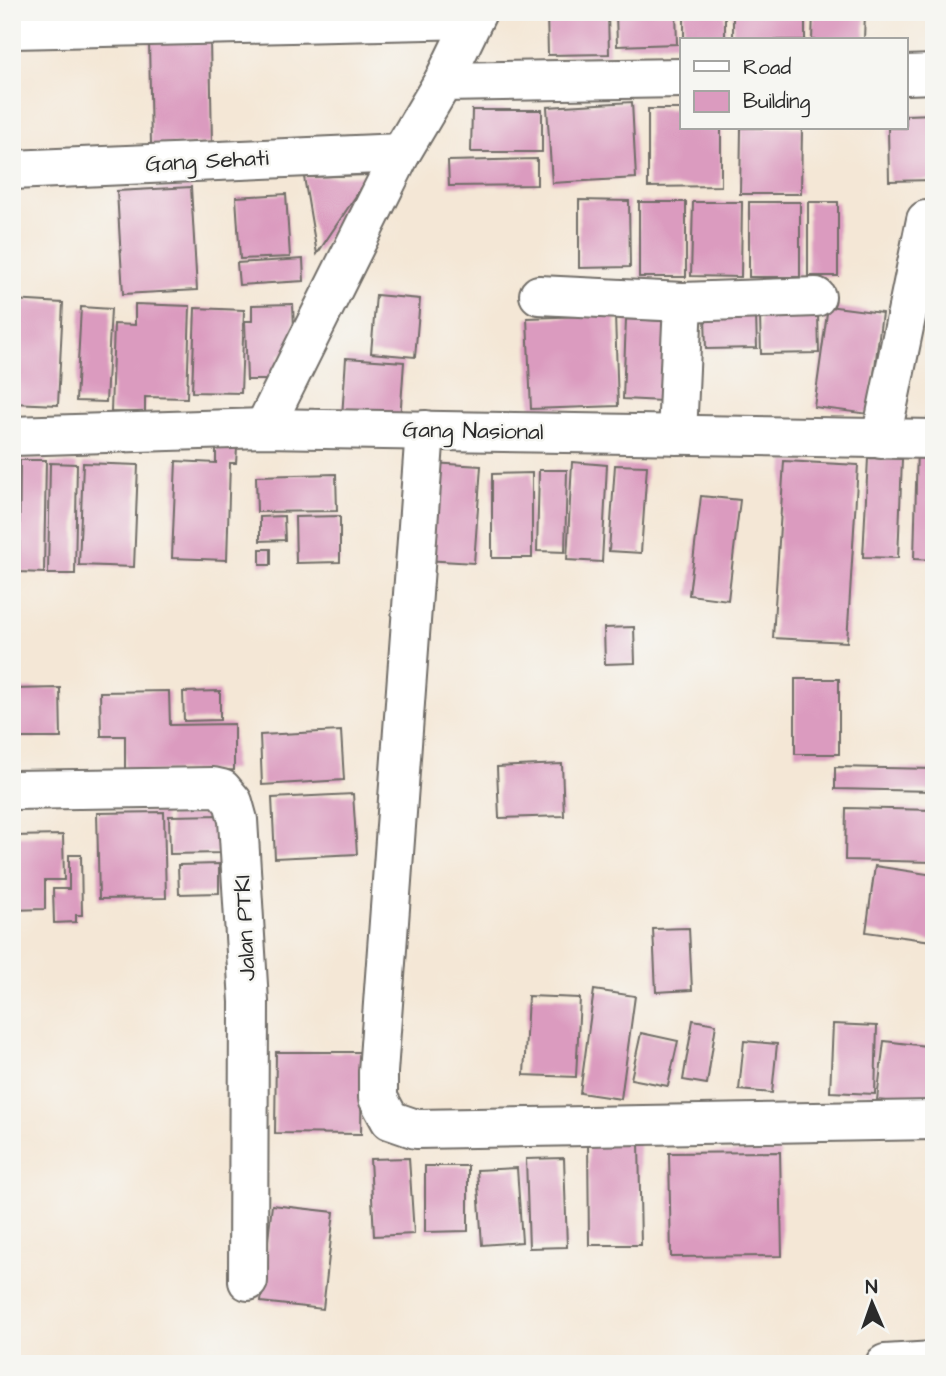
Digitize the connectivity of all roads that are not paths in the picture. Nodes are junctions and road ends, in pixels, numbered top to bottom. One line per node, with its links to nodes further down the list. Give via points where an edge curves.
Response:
1 (475, 16): 2 (street); 6 (street)
2 (12, 29)
3 (934, 74): 4 (street)
4 (908, 75)
5 (680, 78): 6 (street)
6 (443, 82): 7 (street)
7 (401, 153): 8 (street, Gang Sehati); 13 (street)
8 (12, 170)
9 (926, 220): 17 (street)
10 (540, 295): 12 (street)
11 (816, 297): 12 (street)
12 (683, 302): 15 (street)
13 (264, 428): 14 (street, Gang Nasional); 16 (street, Gang Nasional)
14 (425, 430): 15 (street, Gang Nasional); 20 (street, via 378,1072 377,1098 390,1120 415,1129)
15 (677, 435): 17 (street, Gang Nasional)
16 (12, 436)
17 (881, 439): 18 (street, Gang Nasional)
18 (934, 439)
19 (12, 790): 21 (street, Jalan PTKI, via 212,788 222,789 233,802 238,820 249,1002)
20 (934, 1120)
21 (248, 1281)
22 (934, 1361): 23 (street)
23 (885, 1364)

